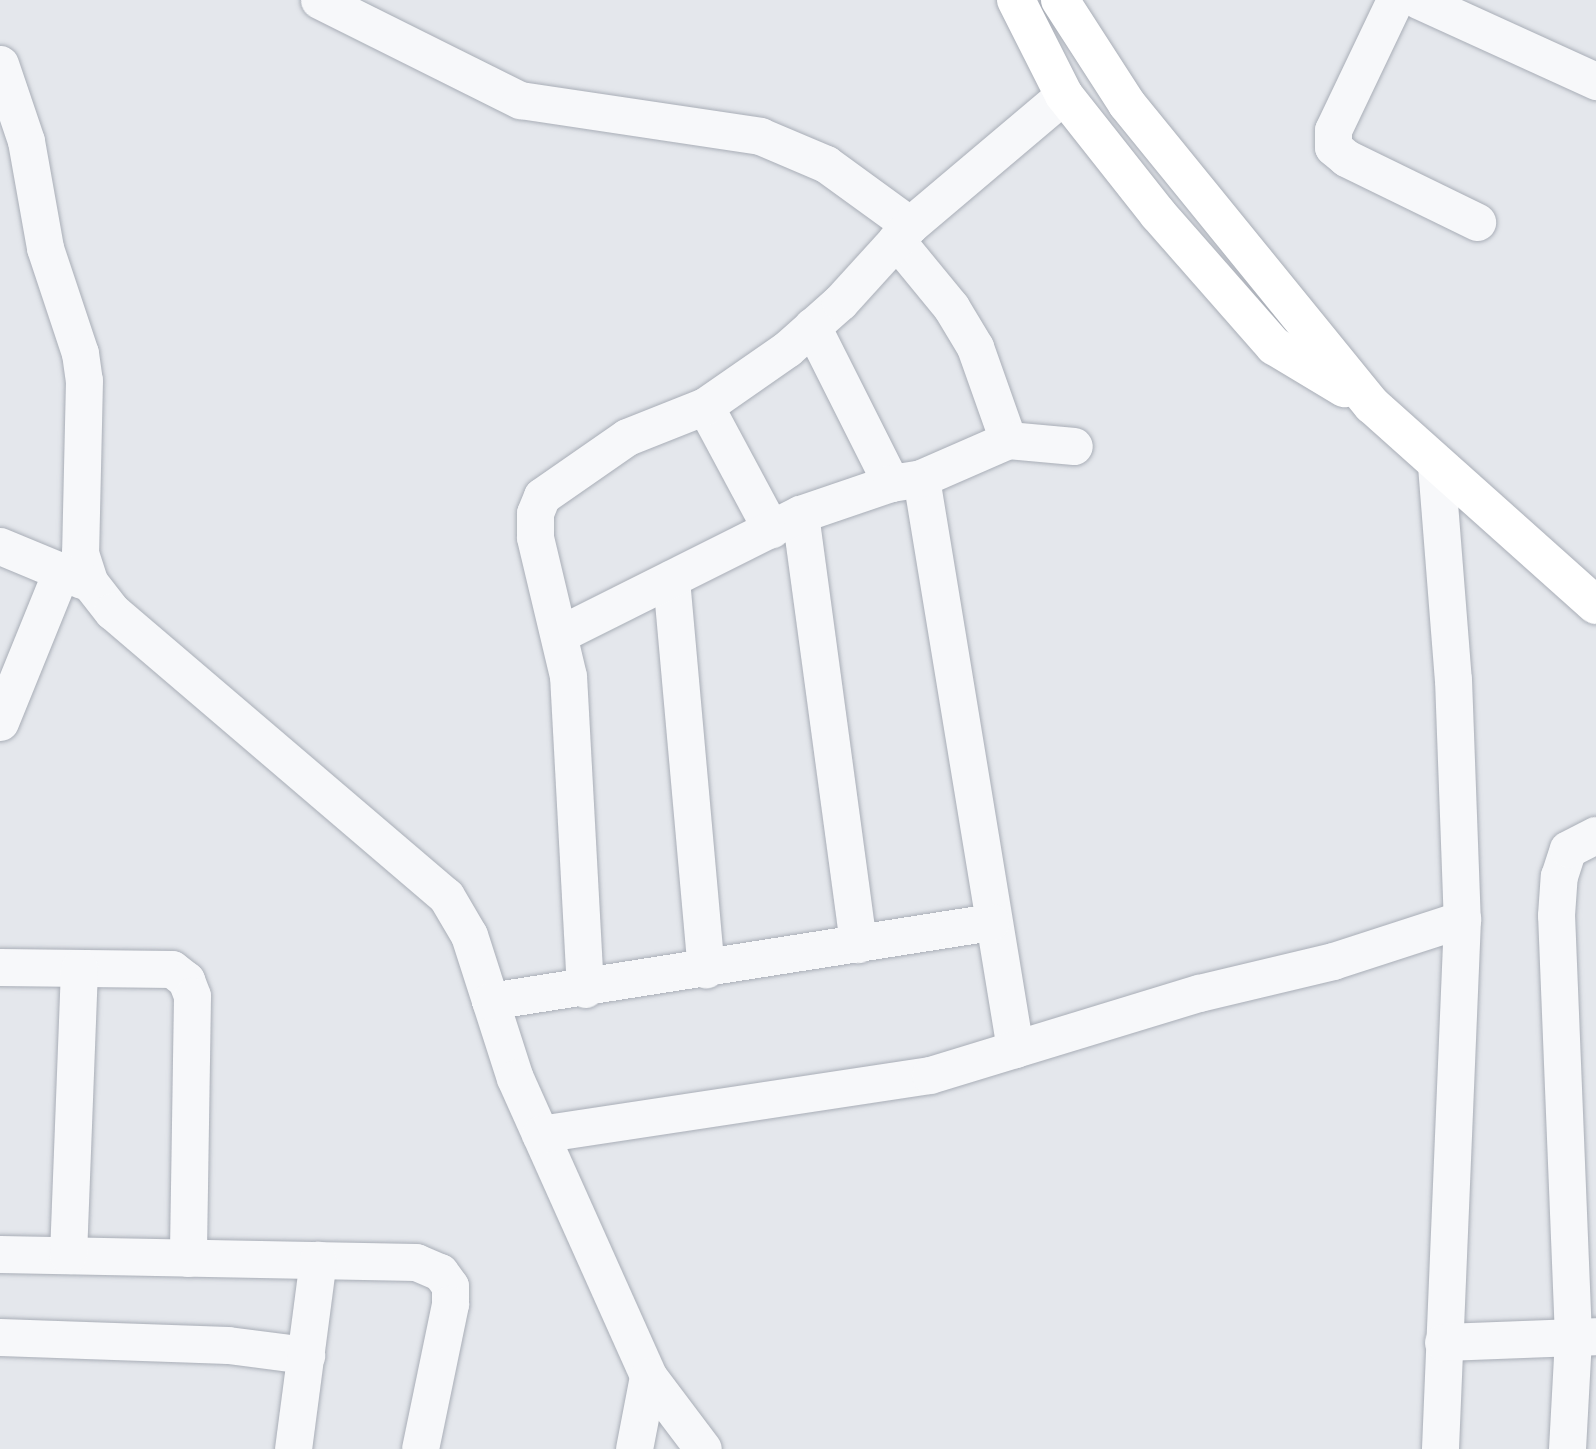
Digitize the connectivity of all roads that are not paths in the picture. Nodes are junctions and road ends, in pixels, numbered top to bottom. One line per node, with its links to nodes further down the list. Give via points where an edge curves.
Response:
1 (319, 0): 10 (street, via 520,100 760,136 826,164)
2 (1016, 0): 8 (main road)
3 (1060, 0): 12 (main road, via 1127,104)
4 (1395, 0): 9 (street, via 1333,130 1333,147 1346,158)
5 (1418, 0): 7 (street)
6 (0, 64): 20 (street, via 26,141 45,248 80,353 84,380 80,554)
7 (1596, 81)
8 (1064, 95): 10 (street); 12 (main road, via 1158,214 1274,346)
9 (1477, 222)
10 (903, 233): 11 (street); 14 (street, via 975,347)
11 (812, 327): 13 (street); 17 (street)
12 (1372, 405): 16 (main road)
13 (705, 406): 18 (street); 23 (street, via 627,437 542,496 535,513 535,537)
14 (1008, 440): 15 (street); 17 (street)
15 (1074, 446)
16 (1436, 465): 22 (main road); 26 (street, via 1453,678)
17 (906, 480): 18 (street); 27 (street)
18 (785, 521): 21 (street); 28 (street)
19 (0, 546): 20 (street)
20 (75, 578): 24 (street); 33 (street, via 446,896 469,935)
21 (671, 579): 23 (street); 31 (street)
22 (1596, 605)
23 (560, 634): 32 (street, via 568,676)
24 (0, 722)
25 (1596, 835): 40 (street, via 1568,849 1559,876 1556,915)
26 (1462, 919): 34 (street, via 1333,961 1199,993); 42 (street)
27 (991, 922): 28 (street); 34 (street)
28 (858, 944): 31 (street)
29 (0, 967): 30 (street)
30 (79, 968): 37 (street); 38 (street, via 172,969 186,980 192,996)
31 (706, 969): 32 (street)
32 (584, 989): 33 (street)
33 (489, 1001): 35 (street)
34 (1015, 1049): 35 (street, via 930,1075)
35 (540, 1134): 44 (street)
36 (0, 1254): 37 (street)
37 (68, 1255): 38 (street)
38 (188, 1258): 39 (street)
39 (317, 1260): 43 (street); 46 (street, via 416,1262 440,1272 450,1286)
40 (1585, 1336): 42 (street); 50 (street)
41 (0, 1337): 43 (street, via 228,1345)
42 (1443, 1342): 49 (street)
43 (306, 1355): 45 (street)
44 (649, 1376): 47 (street); 48 (street)
45 (293, 1449)
46 (420, 1449)
47 (634, 1449)
48 (703, 1449)
49 (1440, 1449)
50 (1567, 1449)

